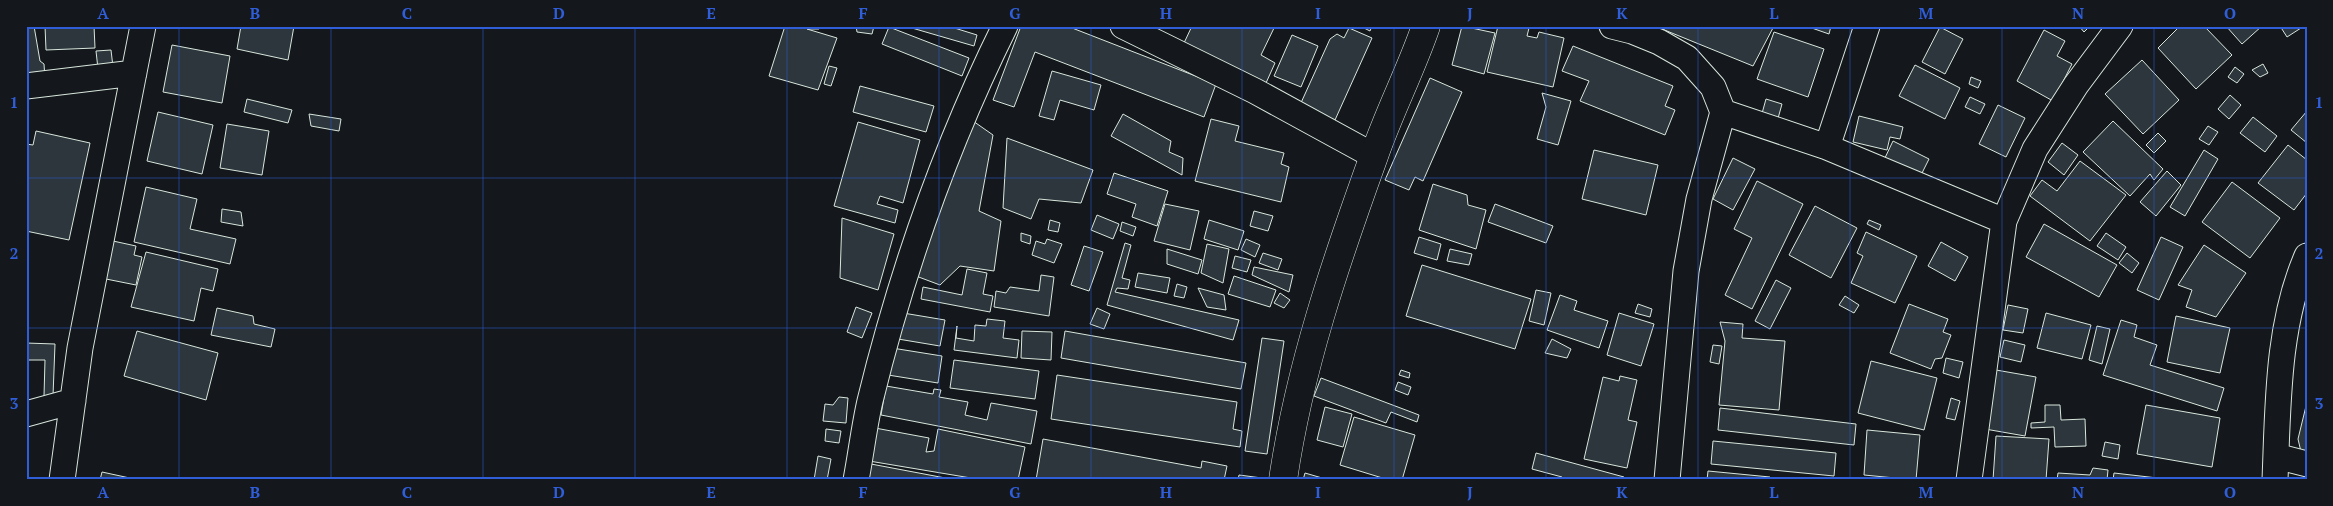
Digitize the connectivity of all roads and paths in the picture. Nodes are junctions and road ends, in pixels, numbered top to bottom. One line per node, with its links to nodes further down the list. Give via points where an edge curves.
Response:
1 (143, 26): 8 (street)
2 (1005, 26): 20 (street, via 936,186 898,298 870,403)
3 (1123, 26): 12 (street, via 1255,91)
4 (1426, 26): 12 (street)
5 (1612, 26): 10 (street, via 1659,42 1686,58 1713,87)
6 (1867, 26): 11 (street)
7 (2120, 26): 13 (street, via 2076,85 2035,149)
8 (134, 73): 9 (street); 15 (street, via 80,348)
9 (26, 86)
10 (1723, 112): 11 (street); 22 (street, via 1699,199 1686,271)
11 (1827, 148): 13 (street)
12 (1374, 156): 21 (street, via 1308,362)
13 (2004, 221): 23 (street)
14 (2307, 256): 18 (street, via 2296,280 2282,351)
15 (73, 401): 16 (street); 19 (street)
16 (26, 414)
17 (2307, 464): 18 (street)
18 (2276, 468)
19 (62, 480)
20 (856, 480)
21 (1283, 480)
22 (1667, 480)
23 (1969, 480)

